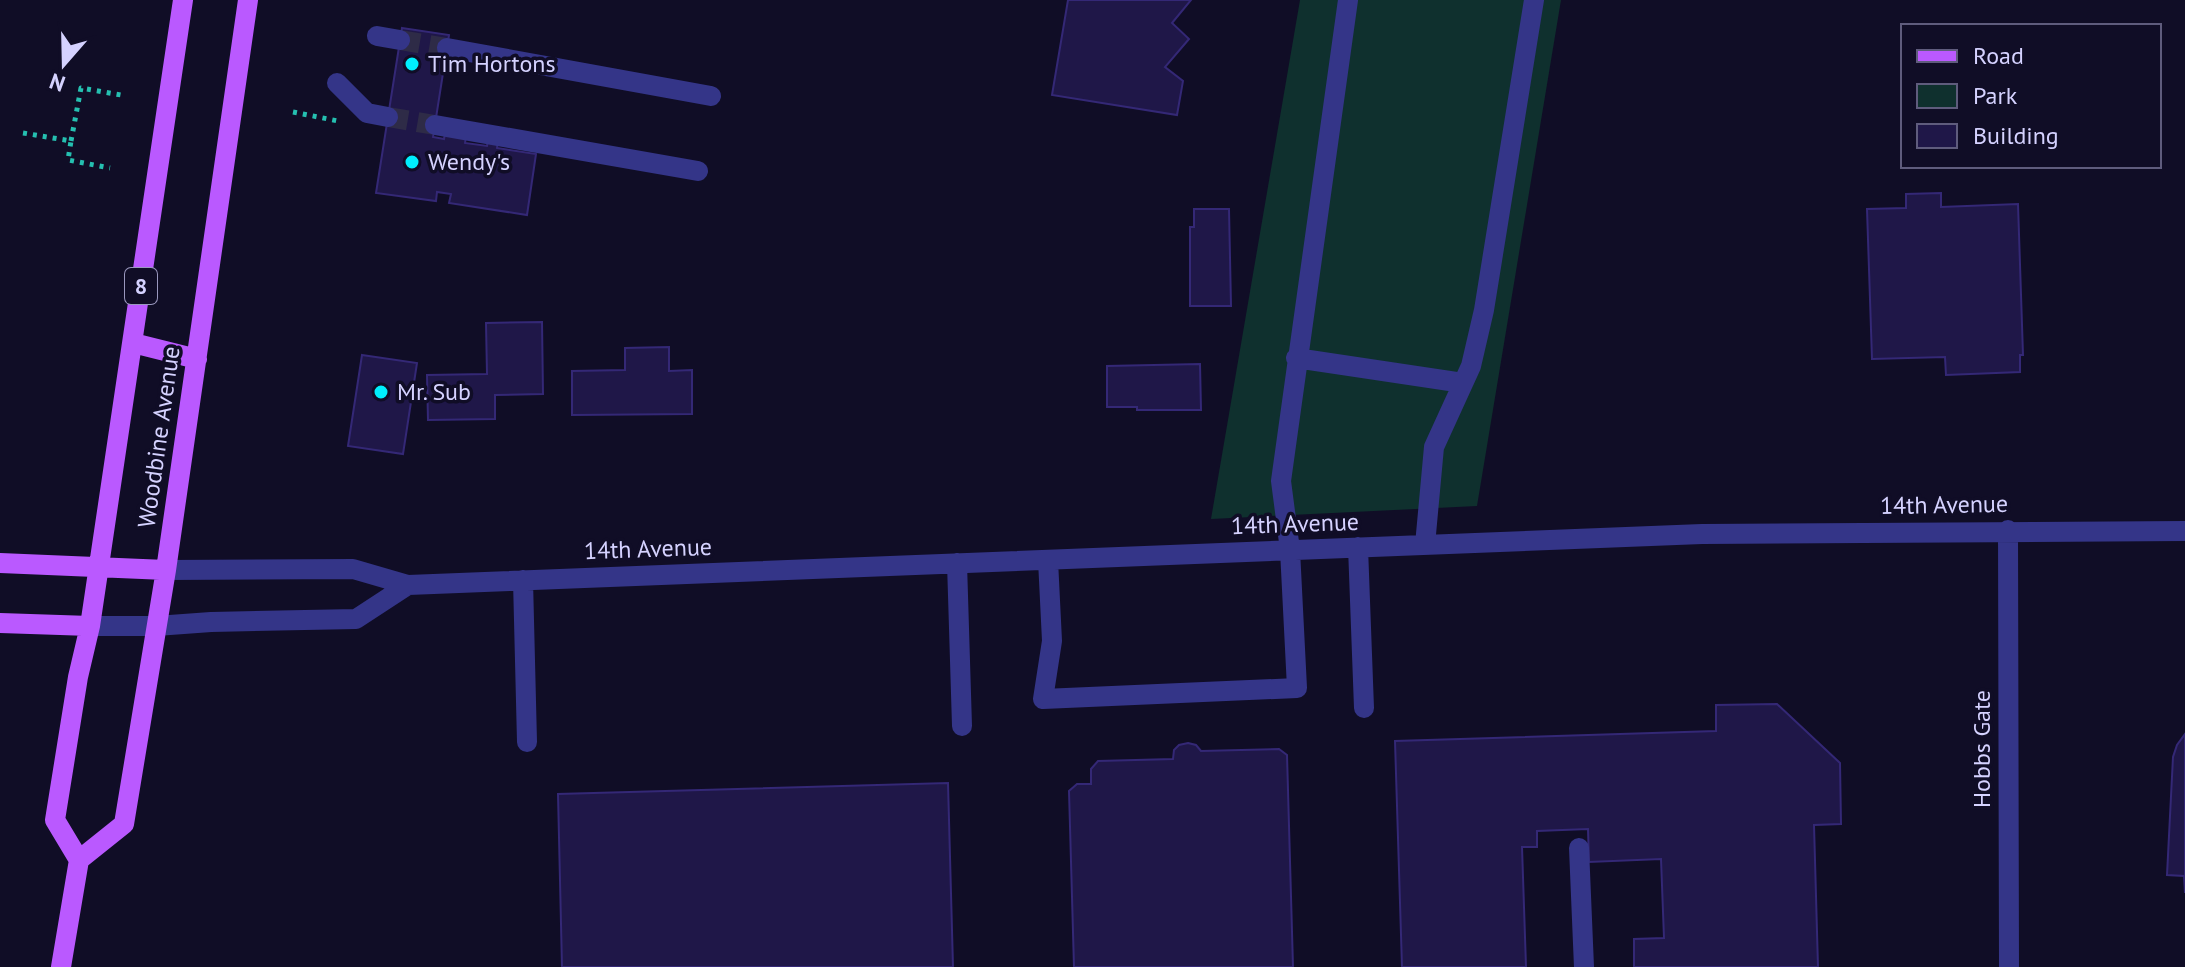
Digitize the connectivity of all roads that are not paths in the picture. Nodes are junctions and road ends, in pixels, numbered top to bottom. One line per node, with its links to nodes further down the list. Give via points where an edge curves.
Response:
1 (248, 0): 15 (main road, Woodbine Avenue)
2 (1348, 0): 14 (street)
3 (1534, 0): 16 (street, via 1484,310)
4 (183, 3): 13 (main road, Woodbine Avenue / 8)
5 (377, 36): 6 (street)
6 (400, 40)
7 (447, 48): 9 (street)
8 (337, 83): 10 (street, via 367,113)
9 (711, 96)
10 (388, 117)
11 (435, 125): 12 (street)
12 (698, 171)
13 (133, 343): 15 (main road); 25 (main road, Woodbine Avenue / 8)
14 (1296, 358): 16 (street); 21 (street, via 1281,481)
15 (197, 359): 26 (main road, Woodbine Avenue)
16 (1463, 383): 19 (street, via 1434,447)
17 (2008, 530): 18 (street, 14th Avenue); 19 (street, 14th Avenue); 39 (street, Hobbs Gate)
18 (2185, 531)
19 (1425, 545): 20 (street, 14th Avenue)
20 (1358, 547): 21 (street, 14th Avenue); 32 (street)
21 (1290, 550): 22 (street, 14th Avenue); 22 (street, via 1297,688 1043,699 1052,641)
22 (1048, 560): 24 (street, 14th Avenue)
23 (0, 563): 25 (main road, 14th Avenue)
24 (957, 563): 27 (street, 14th Avenue); 33 (street)
25 (99, 566): 26 (main road, 14th Avenue); 30 (main road, Woodbine Avenue / 8)
26 (166, 570): 28 (street, 14th Avenue, via 353,569); 31 (main road, Woodbine Avenue)
27 (523, 580): 28 (street, 14th Avenue); 34 (street)
28 (408, 585): 31 (street, via 356,619)
29 (0, 623): 30 (main road)
30 (90, 626): 31 (street); 36 (main road, Woodbine Avenue / 8, via 55,820)
31 (156, 626): 36 (main road, Woodbine Avenue, via 124,824)
32 (1364, 708)
33 (962, 726)
34 (527, 742)
35 (1579, 848): 38 (street)
36 (79, 860): 37 (main road)
37 (61, 967)
38 (1584, 967)
39 (2009, 967)

